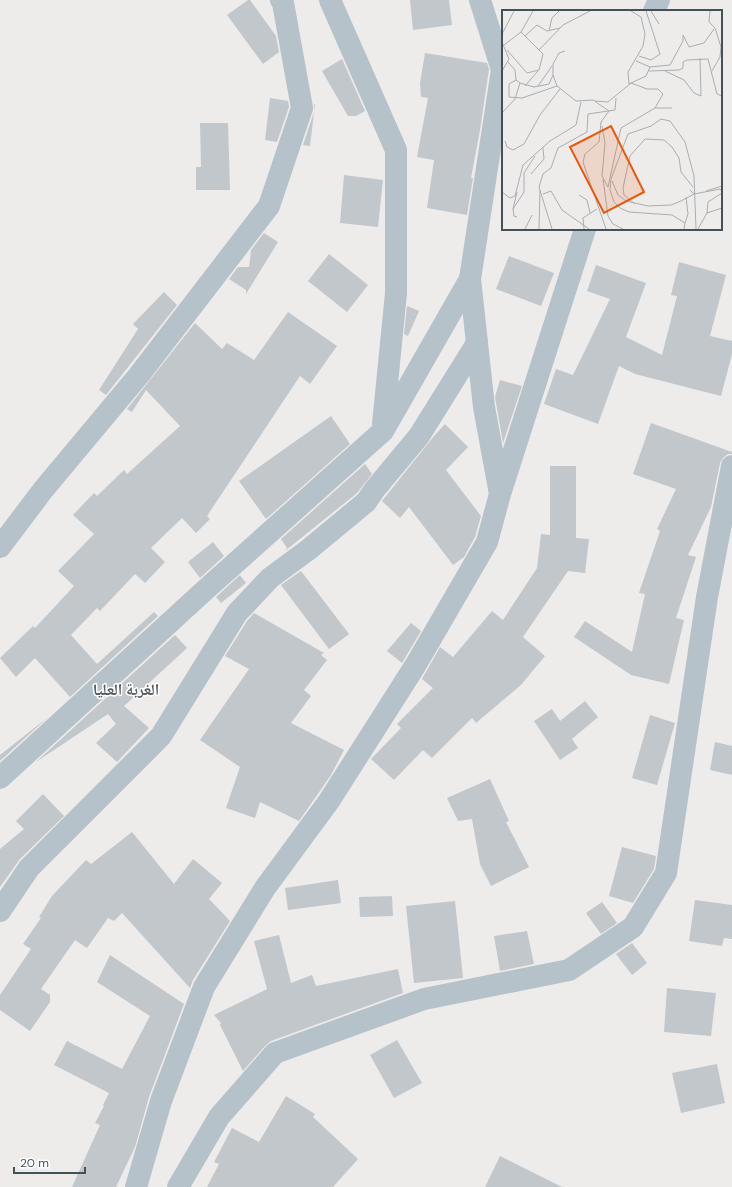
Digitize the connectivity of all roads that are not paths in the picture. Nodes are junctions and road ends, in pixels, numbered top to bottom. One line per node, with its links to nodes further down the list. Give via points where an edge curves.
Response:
1 (281, 0): 12 (street, via 302,108 269,206 139,375 43,490)
2 (330, 0): 9 (street, via 396,150 396,293)
3 (480, 0): 7 (street, via 502,70)
4 (659, 0): 5 (street)
5 (654, 10)
6 (585, 230): 11 (street)
7 (470, 279): 8 (street); 9 (street)
8 (477, 343): 11 (street, via 484,407); 14 (street, via 419,436 366,502 270,578 237,613 161,736 29,868)
9 (383, 431): 13 (street)
10 (732, 466): 16 (street, via 707,597 666,873 632,927 569,970 424,999 275,1052 219,1117)
11 (500, 494): 15 (street, via 487,542 415,666 329,801 265,888 204,987 161,1101)
12 (0, 547)
13 (0, 778)
14 (0, 911)
15 (136, 1187)
16 (178, 1187)

